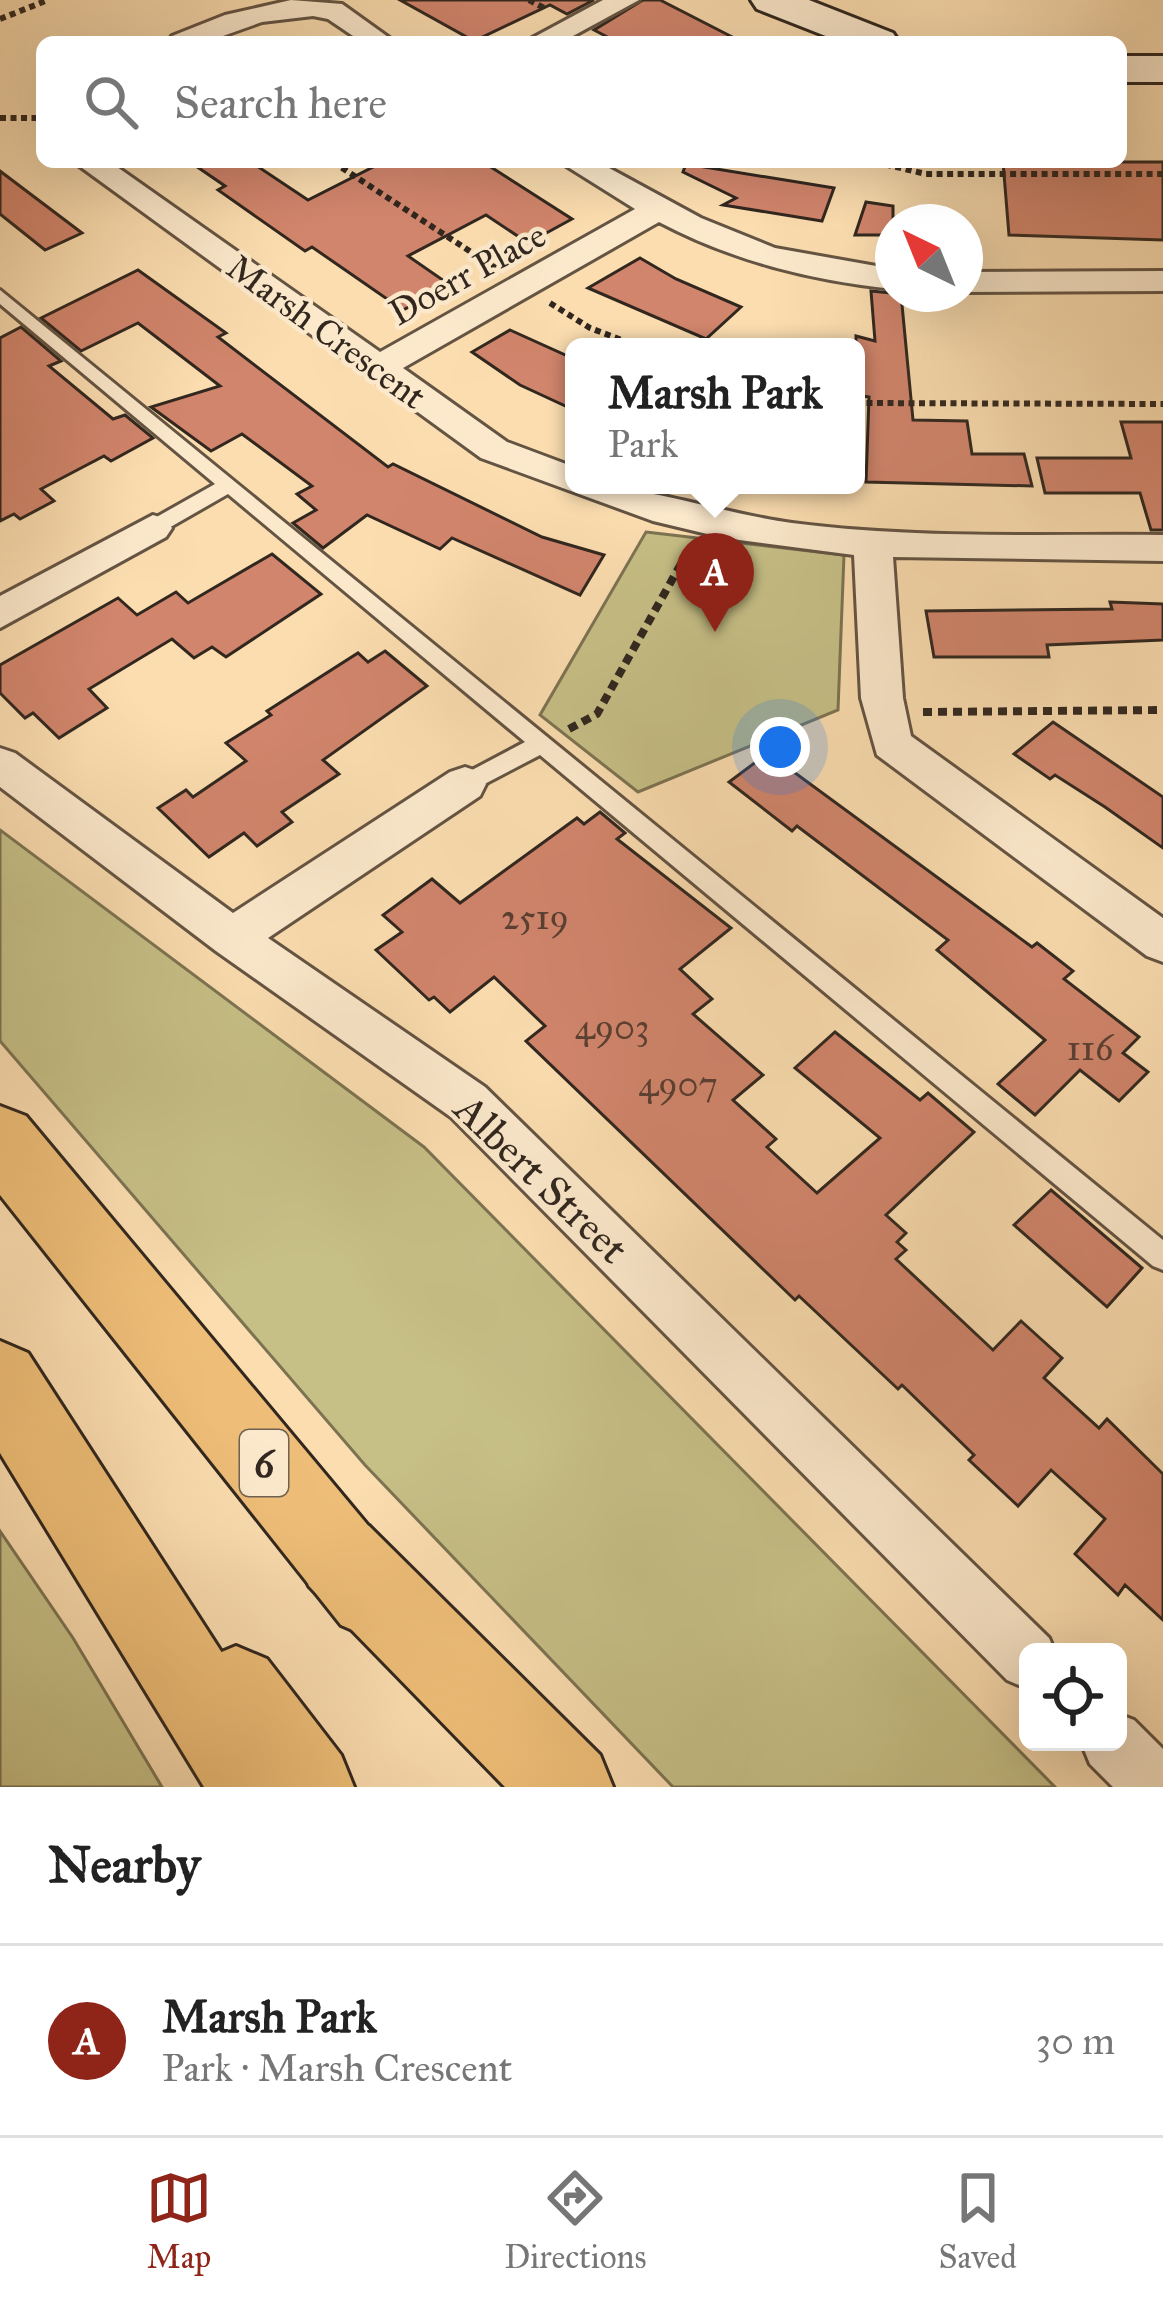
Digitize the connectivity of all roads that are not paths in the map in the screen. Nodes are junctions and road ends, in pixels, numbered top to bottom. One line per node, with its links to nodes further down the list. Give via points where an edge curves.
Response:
1 (625, 0): 5 (street)
2 (772, 0): 6 (street)
3 (196, 36): 4 (street, via 296,5 332,10)
4 (372, 36)
5 (551, 36)
6 (863, 36)
7 (1127, 69): 8 (street)
8 (1163, 69)
9 (98, 168): 16 (street, Marsh Crescent)
10 (585, 168): 11 (street)
11 (657, 210): 12 (street, via 751,254); 16 (street, Doerr Place)
12 (875, 278)
13 (1163, 281): 14 (street)
14 (983, 282)
15 (0, 295): 18 (lane)
16 (377, 368): 17 (street, Marsh Crescent, via 494,450)
17 (565, 478)
18 (227, 486): 20 (lane); 24 (lane)
19 (611, 494): 21 (street, via 703,524)
20 (153, 528): 23 (street)
21 (873, 545): 22 (street); 28 (street, via 892,744)
22 (1163, 548)
23 (0, 614)
24 (544, 743): 26 (lane); 30 (lane)
25 (0, 764): 27 (street, Albert Street)
26 (466, 784): 27 (street)
27 (232, 938): 33 (street, Albert Street, via 468,1102)
28 (1163, 944)
29 (0, 1138): 32 (main road, 6)
30 (1163, 1257)
31 (0, 1377): 35 (main road); 36 (main road)
32 (339, 1556): 37 (main road, 6); 38 (main road)
33 (1019, 1650)
34 (1121, 1751): 39 (street)
35 (256, 1787)
36 (309, 1787)
37 (530, 1787)
38 (568, 1787)
39 (1157, 1787)

